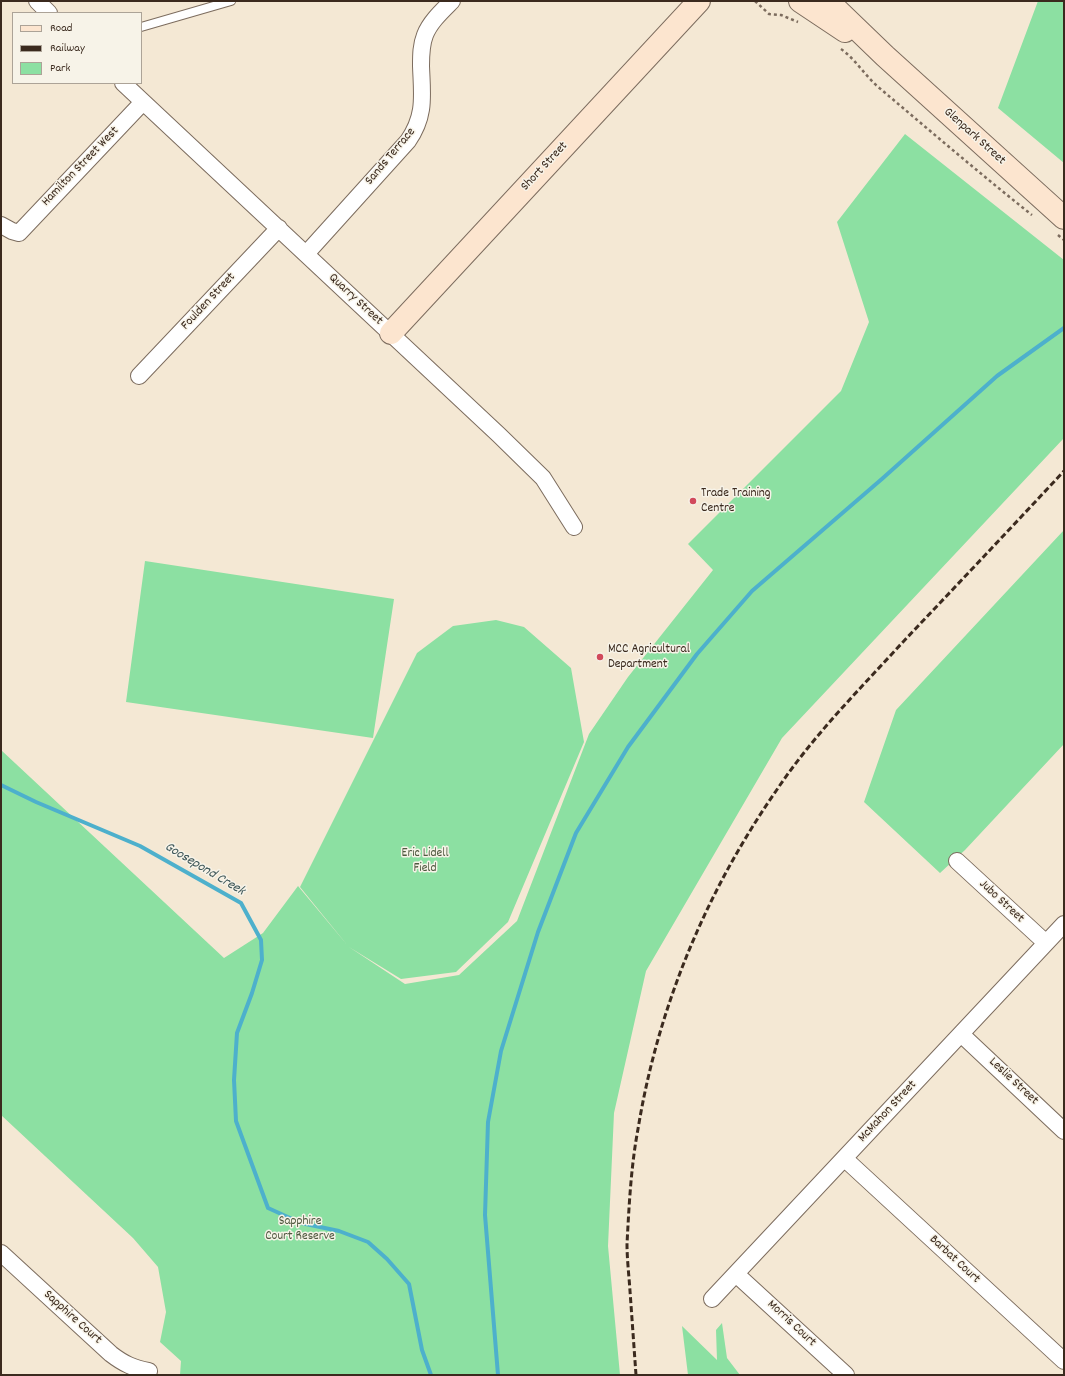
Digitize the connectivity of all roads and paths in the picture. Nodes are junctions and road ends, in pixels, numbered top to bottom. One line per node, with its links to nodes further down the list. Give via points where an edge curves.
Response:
1 (37, 1): 8 (street)
2 (231, 1): 10 (lane)
3 (452, 1): 20 (street, Sands Terrace, via 430,25 423,40 422,107 415,131)
4 (699, 1): 21 (street, Short Street)
5 (755, 1): 9 (path, via 769,14 781,15)
6 (800, 1): 12 (street, Glenpark Street)
7 (828, 1): 12 (street, Glenpark Street)
8 (48, 12)
9 (804, 24)
10 (142, 27)
11 (838, 46): 15 (path, via 850,55 874,83)
12 (885, 56): 17 (street, Glenpark Street)
13 (124, 84): 14 (street, Quarry Street)
14 (143, 102): 16 (street, Hamilton Street West, via 19,233); 18 (street, Quarry Street)
15 (1038, 219)
16 (1, 225)
17 (1060, 226): 19 (path)
18 (279, 228): 20 (street, Quarry Street); 22 (street, Foulden Street)
19 (1064, 240)
20 (306, 254): 21 (street, Quarry Street)
21 (391, 333): 23 (street, Quarry Street, via 543,478)
22 (139, 376)
23 (574, 527)
24 (957, 861): 26 (street, Jubo Street)
25 (1064, 926): 26 (street, McMahon Street)
26 (1046, 943): 27 (street, McMahon Street)
27 (961, 1034): 28 (street, Leslie Street); 29 (street, McMahon Street)
28 (1064, 1131)
29 (845, 1159): 31 (street, McMahon Street); 33 (street, Barbat Court)
30 (1, 1253): 34 (street, Sapphire Court, via 111,1354 134,1369)
31 (736, 1274): 32 (street, McMahon Street); 35 (street, Morris Court)
32 (712, 1299)
33 (1064, 1361)
34 (149, 1371)
35 (846, 1375)

